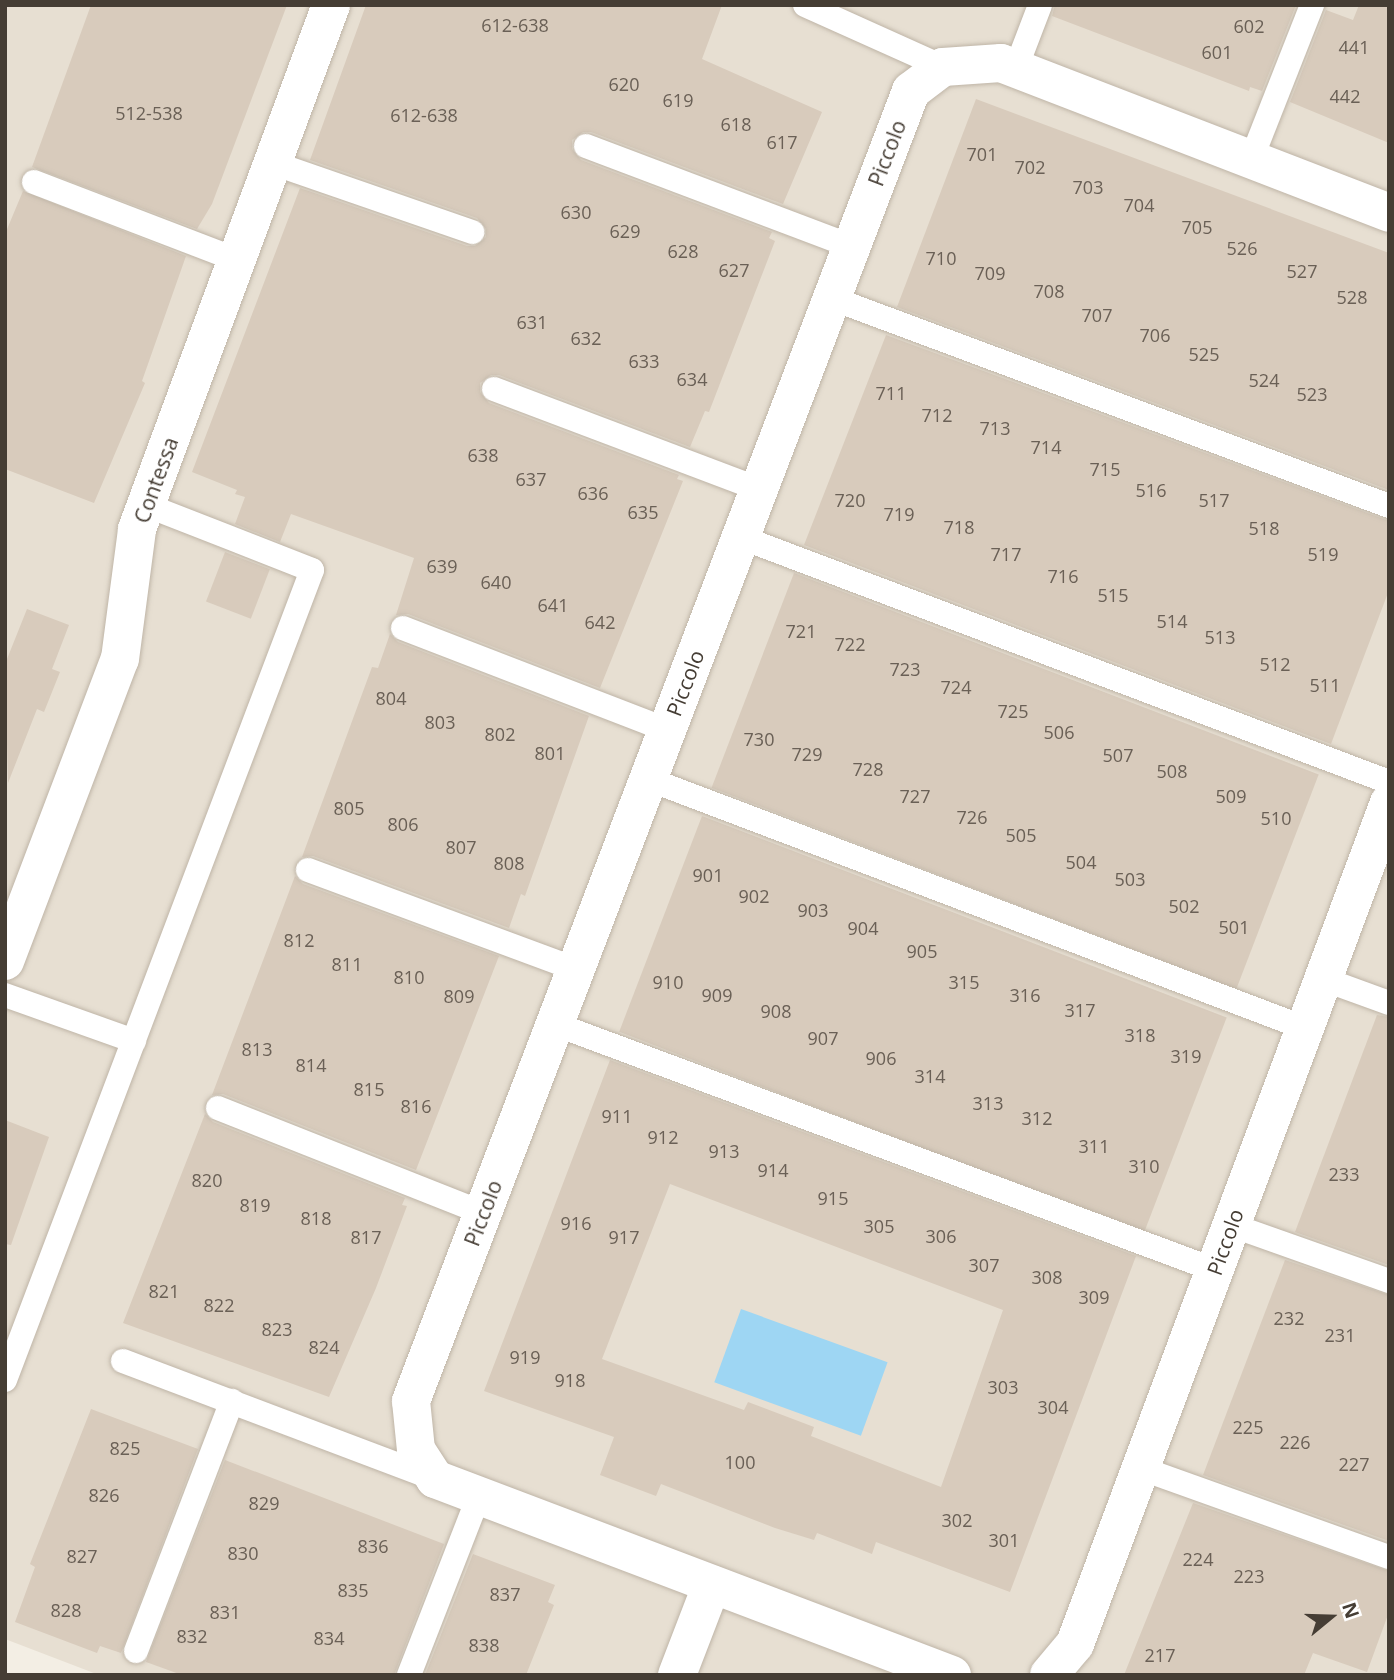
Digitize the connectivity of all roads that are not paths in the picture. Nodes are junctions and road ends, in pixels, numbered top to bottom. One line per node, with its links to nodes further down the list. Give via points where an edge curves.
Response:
1 (331, 5): 9 (street, Contessa)
2 (805, 5): 5 (lane)
3 (1040, 5): 6 (lane)
4 (1312, 5): 8 (lane)
5 (943, 67): 6 (street, via 1001,63); 13 (street, Piccolo, via 911,91)
6 (1016, 68): 8 (street)
7 (586, 146): 13 (lane)
8 (1251, 160): 11 (street)
9 (273, 163): 12 (lane); 14 (street, Contessa)
10 (34, 182): 14 (lane)
11 (1389, 213)
12 (472, 232)
13 (851, 246): 15 (street, Piccolo)
14 (237, 260): 18 (street, Contessa)
15 (831, 298): 17 (street, Piccolo); 19 (lane)
16 (494, 389): 17 (lane)
17 (759, 489): 20 (street, Piccolo)
18 (146, 505): 27 (street, Contessa, via 137,529 120,659); 34 (lane, via 312,570)
19 (1389, 506)
20 (740, 537): 22 (street, Piccolo); 24 (lane)
21 (402, 628): 22 (lane)
22 (667, 730): 23 (street, Piccolo)
23 (648, 779): 28 (street, Piccolo); 33 (lane)
24 (1389, 782)
25 (1389, 803): 29 (street, Piccolo)
26 (308, 870): 28 (lane)
27 (5, 961)
28 (576, 969): 32 (street, Piccolo)
29 (1323, 979): 31 (lane); 33 (street, Piccolo)
30 (5, 995): 34 (lane)
31 (1389, 1003)
32 (555, 1024): 36 (street, Piccolo); 38 (lane)
33 (1305, 1028): 37 (street, Piccolo)
34 (134, 1041): 40 (lane)
35 (218, 1108): 36 (lane)
36 (483, 1213): 45 (street, Piccolo, via 411,1401 416,1450)
37 (1231, 1225): 38 (street, Piccolo); 39 (lane)
38 (1214, 1270): 44 (street, Piccolo)
39 (1389, 1281)
40 (10, 1353): 42 (lane)
41 (123, 1361): 43 (lane)
42 (5, 1380)
43 (232, 1402): 45 (lane); 49 (lane)
44 (1140, 1468): 47 (lane); 53 (street, Piccolo, via 1075,1644)
45 (435, 1479): 46 (street)
46 (479, 1495): 48 (street); 51 (lane)
47 (1389, 1557)
48 (712, 1584): 50 (street); 52 (street)
49 (136, 1651)
50 (950, 1674)
51 (409, 1675)
52 (677, 1675)
53 (1049, 1675)

